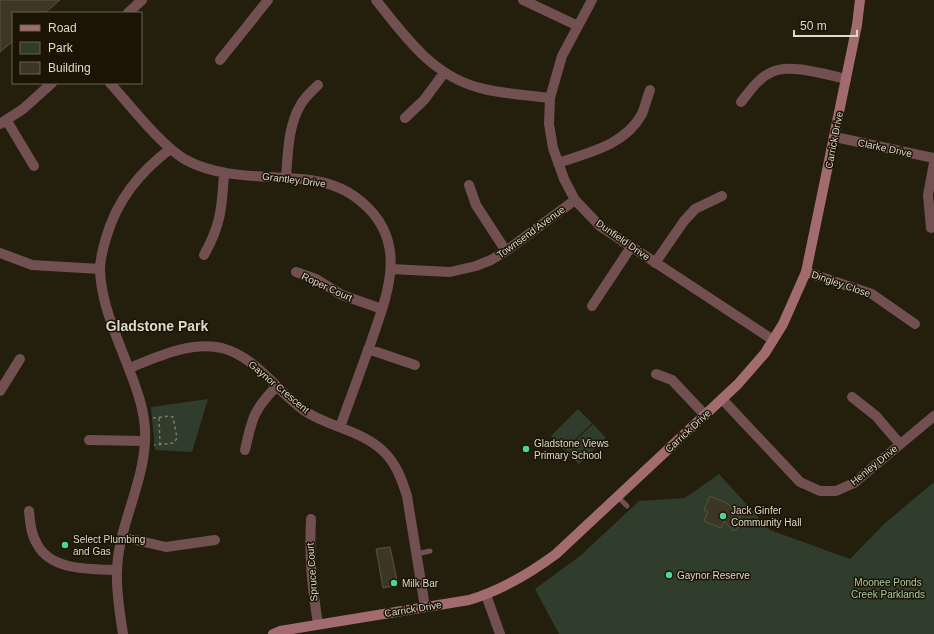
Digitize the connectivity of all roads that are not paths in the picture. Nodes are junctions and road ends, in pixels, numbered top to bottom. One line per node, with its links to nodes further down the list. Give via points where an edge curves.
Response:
1 (142, 0): 7 (street)
2 (268, 0): 9 (street)
3 (523, 0): 8 (street)
4 (592, 0): 8 (street, Dunfield Drive)
5 (860, 0): 11 (street, Carrick Drive, via 858,24)
6 (380, 1): 10 (street, via 411,44)
7 (129, 12)
8 (578, 26): 16 (street, Dunfield Drive, via 562,56)
9 (220, 60)
10 (444, 73): 16 (street, via 453,79 483,89); 18 (street, via 424,100)
11 (846, 79): 17 (street, via 789,69 773,71 753,86); 20 (street, Carrick Drive)
12 (51, 84): 19 (street)
13 (111, 84): 21 (street, Grantley Drive)
14 (318, 85): 27 (street, via 302,102 294,118 290,132)
15 (650, 90): 23 (street, via 642,113 624,136 609,145)
16 (550, 98): 23 (street, Dunfield Drive, via 549,124)
17 (741, 102)
18 (405, 118)
19 (4, 123): 25 (street)
20 (835, 137): 22 (street, Clarke Drive); 40 (street, Carrick Drive)
21 (170, 149): 26 (street, Grantley Drive, via 186,160); 37 (street, via 151,164 122,199 108,231)
22 (934, 158)
23 (558, 163): 30 (street, Dunfield Drive)
24 (934, 163): 31 (street, via 928,195)
25 (34, 166)
26 (224, 173): 27 (street, Grantley Drive); 35 (street, via 218,223)
27 (286, 177): 38 (street, Grantley Drive, via 336,185 358,198 381,224 391,255)
28 (469, 184): 33 (street, via 476,205)
29 (722, 196): 36 (street, via 695,209)
30 (575, 200): 32 (street, Dunfield Drive, via 600,226); 33 (street, Townsend Avenue)
31 (931, 228)
32 (631, 247): 36 (street, Dunfield Drive); 41 (street)
33 (506, 251): 38 (street, Townsend Avenue, via 491,260 463,270)
34 (0, 253): 37 (street, via 32,264)
35 (204, 254)
36 (655, 263): 44 (street, Dunfield Drive)
37 (100, 269): 48 (street, via 110,319)
38 (391, 270): 42 (street, Grantley Drive)
39 (296, 272): 42 (street, Roper Court, via 316,279 342,295)
40 (806, 272): 43 (street, Dingley Close, via 872,294); 44 (street, Carrick Drive, via 790,311)
41 (592, 306)
42 (382, 309): 45 (street, Grantley Drive)
43 (915, 324)
44 (773, 340): 53 (street, Carrick Drive, via 752,370)
45 (368, 349): 47 (street); 56 (street, Grantley Drive)
46 (20, 359): 51 (street)
47 (415, 365)
48 (129, 368): 50 (street, Gaynor Crescent, via 191,347 221,348 254,364); 58 (street, via 145,418)
49 (656, 374): 54 (street, via 672,380)
50 (277, 386): 56 (street, Gaynor Crescent, via 310,414); 60 (street, via 255,412)
51 (0, 391)
52 (852, 397): 59 (street, via 876,416)
53 (722, 399): 54 (street, Carrick Drive); 59 (street, Henley Drive, via 800,482 820,491 836,491 854,483)
54 (705, 415): 61 (street, Carrick Drive)
55 (934, 416): 59 (street, Henley Drive)
56 (340, 427): 68 (street, Gaynor Crescent, via 374,443 396,468 407,496)
57 (89, 440): 58 (street)
58 (149, 443): 65 (street)
59 (900, 444)
60 (244, 450)
61 (617, 496): 62 (lane); 70 (street, Carrick Drive, via 541,565 515,581)
62 (627, 506)
63 (29, 511): 69 (street, via 37,544 55,562 89,569)
64 (311, 519): 72 (street, Spruce Court, via 309,554)
65 (123, 537): 66 (street, via 166,547); 69 (street)
66 (214, 540)
67 (430, 551): 68 (lane)
68 (416, 554): 71 (street, Gaynor Crescent)
69 (116, 570): 73 (street)
70 (486, 594): 71 (street, Carrick Drive); 75 (street)
71 (425, 607): 72 (street, Carrick Drive)
72 (318, 624): 74 (street, Carrick Drive)
73 (123, 634)
74 (273, 634)
75 (500, 634)

